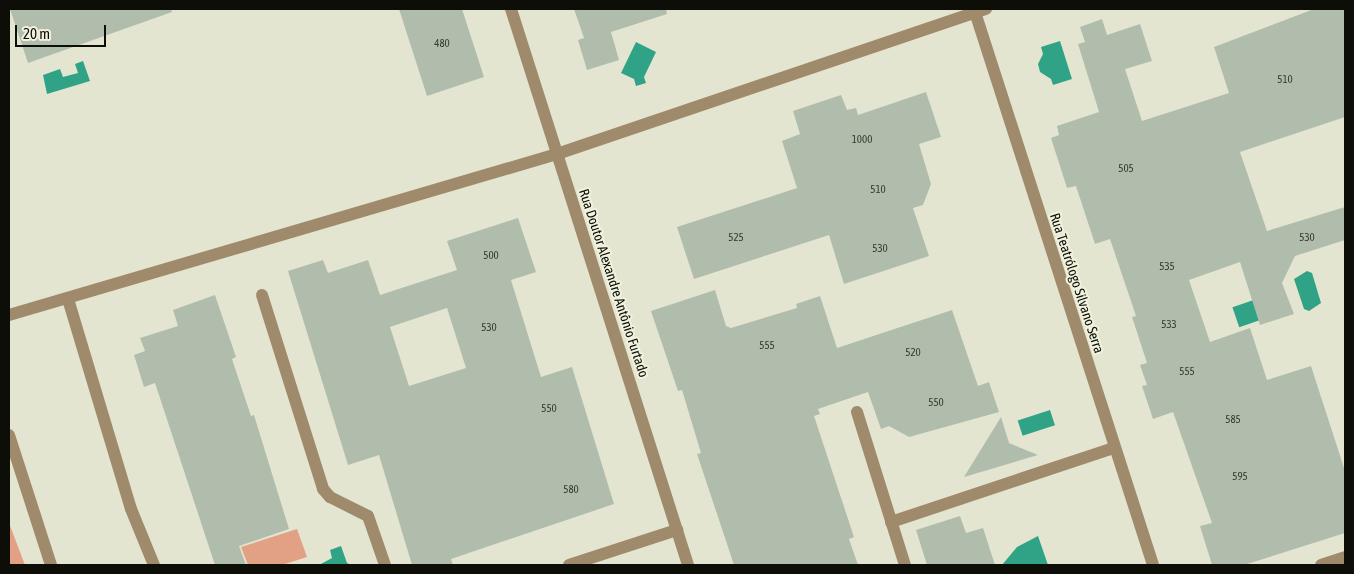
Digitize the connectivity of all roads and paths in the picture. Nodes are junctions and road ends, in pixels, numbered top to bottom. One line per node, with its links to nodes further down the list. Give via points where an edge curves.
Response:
1 (511, 9): 3 (street, Rua Doutor Alexandre Antônio Furtado)
2 (979, 10): 3 (street); 9 (street, Rua Teatrólogo Silvano Serra)
3 (557, 154): 5 (street); 11 (street, Rua Doutor Alexandre Antônio Furtado)
4 (262, 295): 15 (street, via 323,489 330,497 368,516)
5 (68, 299): 6 (street); 14 (street, via 131,509)
6 (9, 315)
7 (857, 412): 10 (street)
8 (9, 435): 13 (street)
9 (1114, 448): 10 (street); 19 (street, Rua Teatrólogo Silvano Serra)
10 (891, 522): 18 (street)
11 (676, 530): 16 (street); 17 (street, Rua Doutor Alexandre Antônio Furtado)
12 (1345, 557): 20 (street)
13 (51, 565)
14 (154, 565)
15 (385, 565)
16 (570, 565)
17 (688, 565)
18 (905, 565)
19 (1153, 565)
20 (1321, 565)

